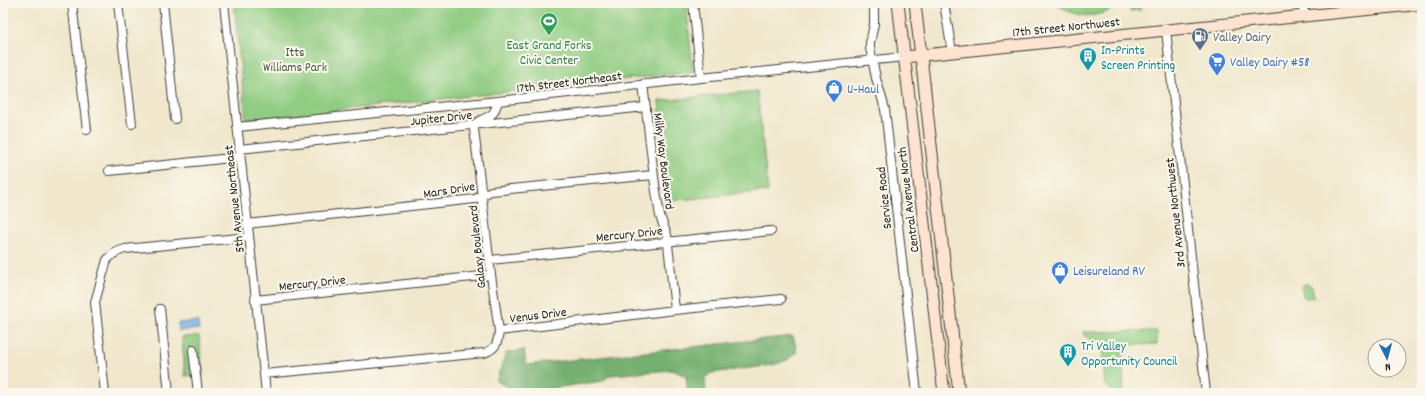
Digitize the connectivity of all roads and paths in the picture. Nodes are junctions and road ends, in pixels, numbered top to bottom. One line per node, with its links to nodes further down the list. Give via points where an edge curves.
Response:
1 (72, 3): 26 (street)
2 (118, 3): 23 (street)
3 (163, 3): 22 (street)
4 (224, 3): 25 (street, 5th Avenue Northeast)
5 (693, 3): 18 (street)
6 (874, 3): 17 (street, Service Road, via 874,24 870,43)
7 (898, 3): 16 (main road, Central Avenue North)
8 (916, 3): 15 (main road)
9 (944, 3): 14 (street)
10 (1303, 3): 12 (street)
11 (1422, 4): 12 (main road, 17th Street Northwest)
12 (1304, 16): 13 (main road, 17th Street Northwest)
13 (1166, 30): 14 (main road, 17th Street Northwest); 51 (street, 3rd Avenue Northwest)
14 (952, 52): 15 (main road, 17th Street Northwest)
15 (921, 55): 16 (main road, 17th Street Northwest); 50 (main road)
16 (904, 57): 17 (street, 17th Street Northeast); 49 (main road, Central Avenue North)
17 (873, 60): 18 (street, 17th Street Northeast); 48 (street, Service Road, via 885,109)
18 (701, 78): 19 (street, 17th Street Northeast)
19 (643, 84): 20 (street, 17th Street Northeast); 21 (street, Milky Way Boulevard)
20 (498, 101): 24 (street, via 492,116); 25 (street, 17th Street Northeast)
21 (646, 107): 24 (street, Jupiter Drive); 29 (street, Milky Way Boulevard)
22 (175, 119)
23 (132, 124)
24 (475, 125): 27 (street, Jupiter Drive); 30 (street, Galaxy Boulevard)
25 (237, 127): 27 (street, 5th Avenue Northeast)
26 (87, 130)
27 (240, 153): 28 (street, Jupiter Drive); 31 (street, 5th Avenue Northeast)
28 (109, 171)
29 (653, 175): 30 (street, Mars Drive, via 492,191); 34 (street, Milky Way Boulevard, via 660,216)
30 (483, 196): 31 (street, Mars Drive, via 475,200); 35 (street, Galaxy Boulevard)
31 (247, 224): 33 (street, 5th Avenue Northeast)
32 (771, 231): 34 (street, Mercury Drive)
33 (249, 237): 38 (street, 5th Avenue Northeast); 44 (street, via 125,249 110,256 95,302)
34 (668, 241): 35 (street, Mercury Drive); 40 (street, Milky Way Boulevard)
35 (490, 260): 36 (street, Galaxy Boulevard)
36 (491, 275): 38 (street, Mercury Drive); 41 (street, Galaxy Boulevard)
37 (781, 299): 40 (street, Venus Drive)
38 (255, 300): 43 (street, 5th Avenue Northeast)
39 (160, 309): 45 (street)
40 (675, 310): 41 (street, Venus Drive)
41 (499, 331): 43 (street, Venus Drive, via 496,346 484,353)
42 (193, 350): 46 (street)
43 (264, 374): 47 (street, 5th Avenue Northeast)
44 (105, 393)
45 (169, 393)
46 (198, 393)
47 (266, 393)
48 (917, 393)
49 (944, 393)
50 (959, 393)
51 (1206, 393)

